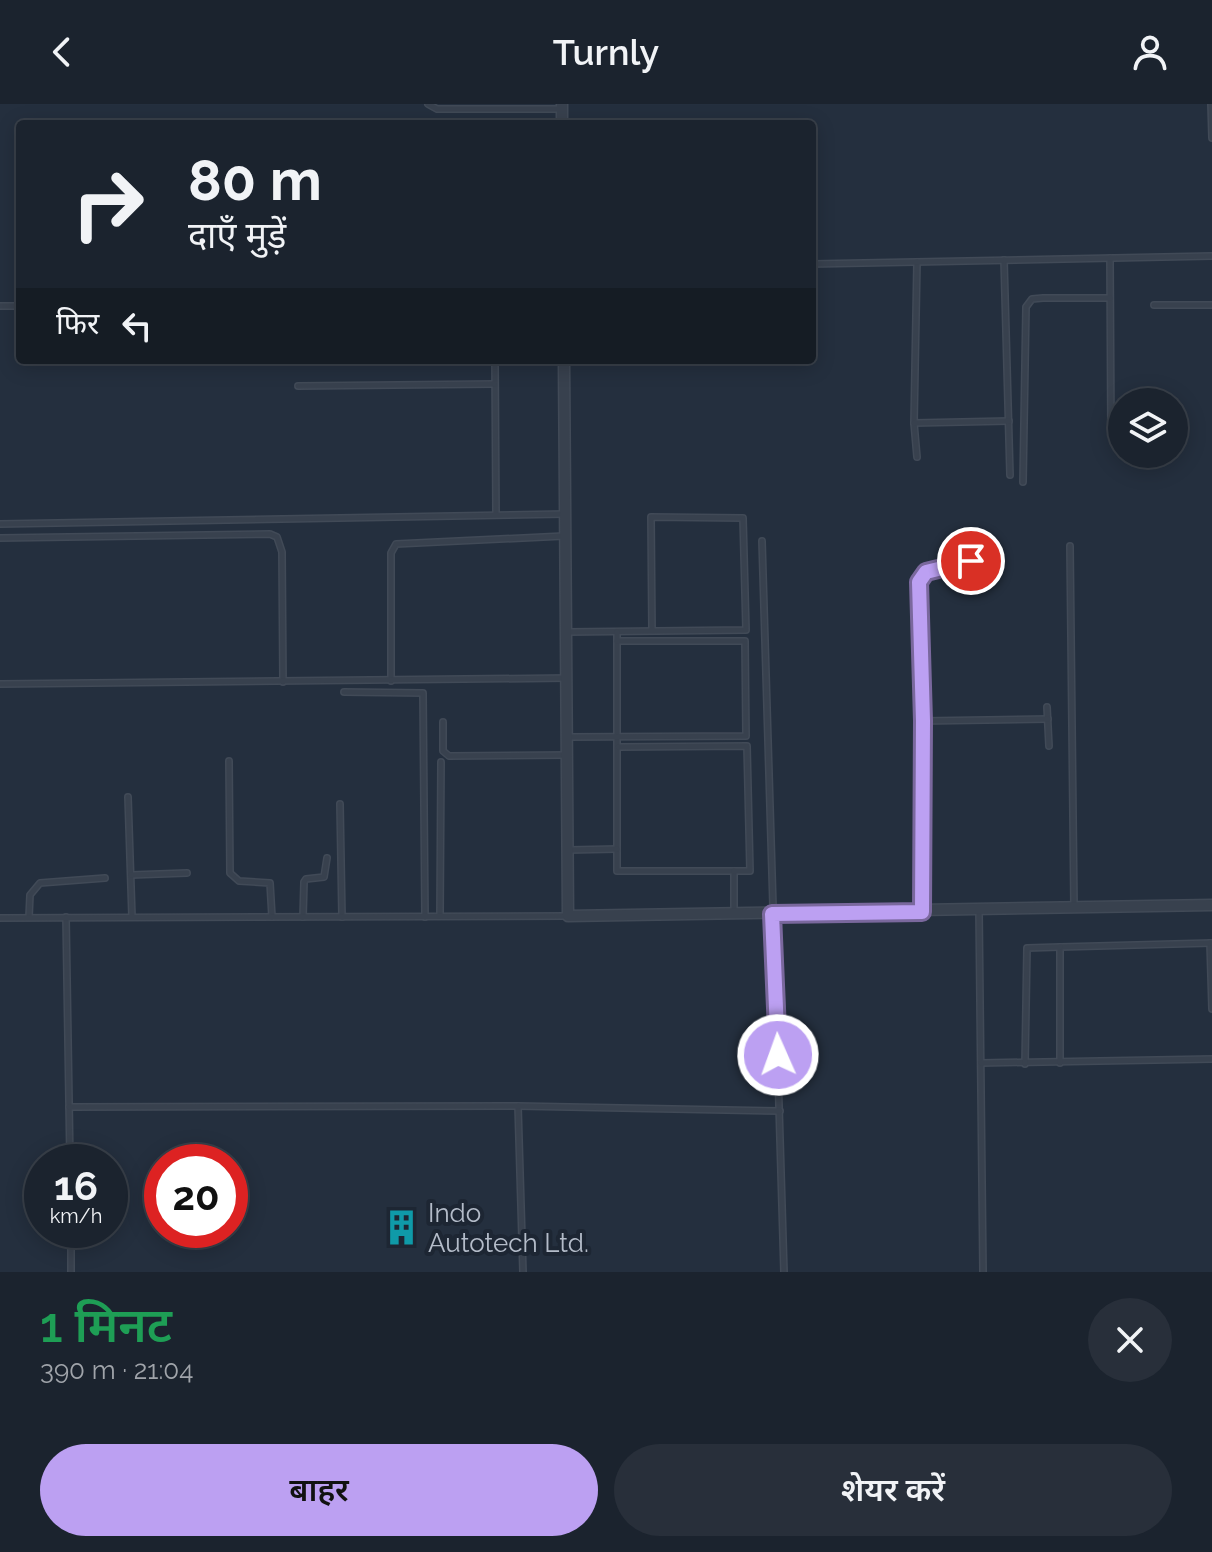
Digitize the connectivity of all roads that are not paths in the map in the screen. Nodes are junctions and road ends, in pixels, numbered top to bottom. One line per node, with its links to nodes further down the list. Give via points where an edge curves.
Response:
1 (428, 104): 3 (lane, via 437,109)
2 (1211, 104): 4 (lane)
3 (562, 106)
4 (1212, 138)
5 (1212, 256): 6 (lane)
6 (1110, 258): 7 (lane); 10 (lane)
7 (1004, 260): 8 (lane); 18 (lane)
8 (917, 262): 9 (lane); 19 (lane)
9 (816, 264)
10 (1110, 298): 17 (lane); 22 (lane, via 1032,299 1026,307)
11 (1154, 305): 12 (lane)
12 (1212, 305)
13 (495, 364): 15 (lane)
14 (564, 364): 24 (street)
15 (494, 384): 16 (lane); 23 (lane)
16 (298, 386)
17 (1111, 388)
18 (1009, 421): 19 (lane); 21 (lane)
19 (914, 423): 20 (lane)
20 (917, 457)
21 (1010, 475)
22 (1023, 482)
23 (496, 514): 24 (lane); 25 (lane)
24 (566, 514): 26 (street)
25 (0, 524)
26 (566, 536): 32 (street); 36 (lane, via 396,544 391,553)
27 (0, 538): 37 (lane, via 277,537 282,552)
28 (762, 541): 64 (lane)
29 (1070, 546): 61 (lane)
30 (997, 557): 42 (lane, via 953,564 921,577)
31 (652, 631): 31 (lane, via 746,630 743,518 651,517); 33 (lane)
32 (568, 632): 33 (lane); 35 (street)
33 (617, 632): 34 (lane)
34 (617, 641): 45 (lane); 45 (lane, via 745,641 746,736)
35 (569, 678): 36 (lane); 44 (street)
36 (391, 681): 37 (lane)
37 (283, 682): 38 (lane)
38 (0, 684)
39 (344, 692): 73 (lane, via 423,693)
40 (1047, 707): 41 (lane)
41 (1048, 719): 42 (lane); 46 (lane)
42 (923, 721): 63 (lane)
43 (443, 722): 48 (lane, via 443,751 449,756)
44 (569, 737): 45 (lane); 48 (street)
45 (618, 737): 47 (lane)
46 (1049, 746)
47 (618, 747): 53 (lane); 56 (lane, via 747,746 750,871)
48 (569, 755): 54 (street)
49 (229, 761): 70 (lane, via 230,873 239,881 270,883)
50 (441, 762): 74 (lane)
51 (128, 797): 58 (lane)
52 (340, 804): 72 (lane)
53 (617, 849): 54 (lane); 56 (lane, via 617,871)
54 (569, 850): 66 (street)
55 (327, 858): 71 (lane, via 324,877 304,882)
56 (734, 871): 65 (lane)
57 (187, 873): 58 (lane)
58 (131, 875): 69 (lane)
59 (105, 878): 67 (lane, via 40,883 30,895)
60 (1212, 905): 61 (street)
61 (1074, 907): 62 (street)
62 (979, 910): 63 (street); 80 (lane)
63 (922, 912): 64 (street)
64 (772, 914): 65 (street); 85 (lane)
65 (734, 915): 66 (street)
66 (568, 916): 74 (lane)
67 (29, 917): 68 (lane); 75 (lane)
68 (66, 917): 69 (lane); 84 (lane)
69 (132, 917): 70 (lane)
70 (272, 917): 71 (lane)
71 (303, 917): 72 (lane)
72 (342, 917): 73 (lane)
73 (425, 917): 74 (lane)
74 (440, 917)
75 (0, 918)
76 (1211, 943): 77 (lane); 78 (lane)
77 (1060, 947): 81 (lane); 82 (lane, via 1027,948)
78 (1212, 1009)
79 (1212, 1059): 81 (lane)
80 (981, 1063): 82 (lane); 91 (lane)
81 (1060, 1063): 82 (lane)
82 (1025, 1064)
83 (518, 1106): 84 (lane); 85 (lane); 89 (lane)
84 (69, 1107): 86 (lane)
85 (780, 1111): 90 (lane)
86 (70, 1144)
87 (71, 1248): 88 (lane)
88 (71, 1272)
89 (523, 1272)
90 (784, 1272)
91 (983, 1272)

